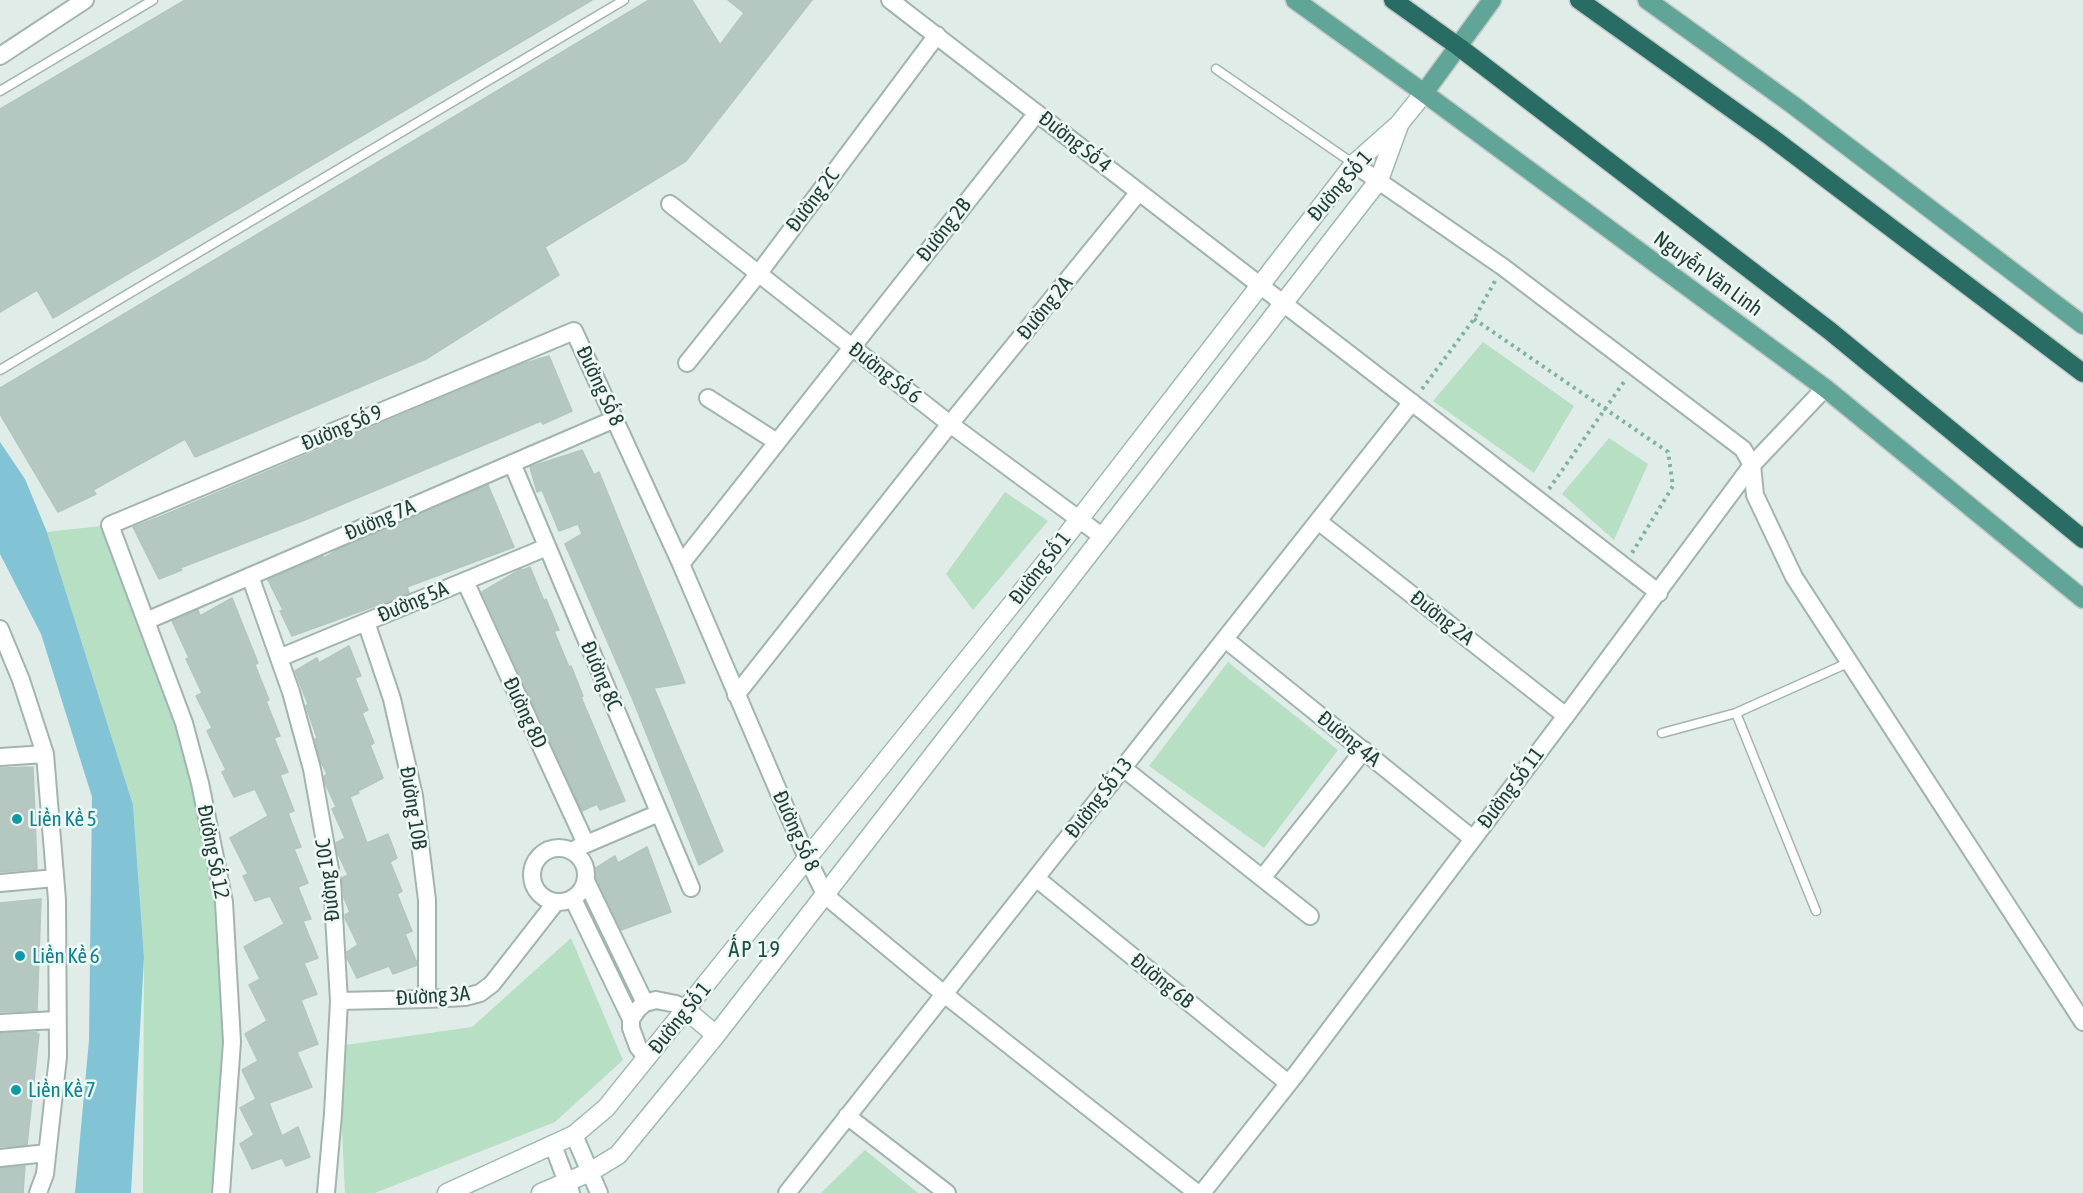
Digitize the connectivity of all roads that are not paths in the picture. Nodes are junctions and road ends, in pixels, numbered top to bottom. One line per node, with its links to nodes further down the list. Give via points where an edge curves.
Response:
1 (85, 0): 12 (street)
2 (153, 0): 14 (lane)
3 (624, 0): 29 (lane)
4 (890, 0): 10 (street, Đường Số 4)
5 (1295, 0): 15 (main road, Nguyễn Văn Linh)
6 (1393, 0): 11 (highway, Nguyễn Văn Linh)
7 (1492, 0): 11 (main road)
8 (1579, 0): 30 (highway, via 1771,137)
9 (1647, 0): 25 (main road, via 1793,105)
10 (937, 35): 16 (street, Đường Số 4); 22 (street, Đường 2C)
11 (1459, 47): 15 (main road); 43 (highway, Nguyễn Văn Linh, via 1863,357)
12 (0, 56)
13 (1216, 69): 18 (lane)
14 (0, 91)
15 (1424, 93): 17 (street); 31 (main road, Nguyễn Văn Linh)
16 (1037, 113): 20 (street, Đường Số 4); 27 (street, Đường 2B)
17 (1399, 124): 18 (street, Đường Số 1); 19 (street, Đường Số 1)
18 (1354, 164): 19 (street); 23 (street, Đường Số 1)
19 (1379, 180): 24 (street, Đường Số 1); 38 (street, via 1635,366 1743,449)
20 (1139, 192): 23 (street, Đường Số 4); 35 (street, Đường 2A)
21 (670, 204): 22 (street, Đường Số 6)
22 (759, 273): 27 (street, Đường Số 6); 28 (street, Đường 2C)
23 (1260, 285): 24 (street, Đường Số 4); 39 (street, Đường Số 1)
24 (1284, 304): 33 (street, Đường Số 4); 42 (street, Đường Số 1)
25 (2083, 325)
26 (574, 331): 34 (street, Đường Số 8); 41 (street, Đường Số 9)
27 (851, 347): 35 (street, Đường Số 6); 36 (street, Đường 2B)
28 (687, 363)
29 (0, 370)
30 (2083, 373)
31 (1825, 388): 38 (street, Đường Số 11); 49 (main road, Nguyễn Văn Linh)
32 (708, 398): 36 (street)
33 (1412, 402): 40 (street, Đường Số 13); 48 (street, Đường Số 4)
34 (615, 419): 37 (street, Đường 7A); 45 (street, Đường Số 8)
35 (950, 424): 39 (street, Đường Số 6); 56 (street, Đường 2A)
36 (777, 442): 45 (street, Đường 2B)
37 (512, 463): 44 (street, Đường 8C); 46 (street, Đường 7A)
38 (1752, 465): 48 (street, Đường Số 11); 55 (street, via 1755,495 1794,577)
39 (1079, 518): 42 (street, Đường Số 6); 67 (street, Đường Số 1)
40 (1318, 521): 53 (street, Đường Số 13); 58 (street, Đường 2A)
41 (111, 525): 50 (street, Đường Số 12)
42 (1103, 537): 74 (street, Đường Số 1)
43 (2083, 539)
44 (547, 547): 47 (street, Đường 5A); 64 (street, Đường 8C)
45 (681, 564): 56 (street, Đường Số 8)
46 (250, 576): 50 (street, Đường 7A); 54 (street, Đường 10C)
47 (465, 581): 51 (street, Đường 5A); 66 (street, Đường 8D)
48 (1659, 593): 58 (street, Đường Số 11)
49 (2083, 599)
50 (146, 621): 98 (street, Đường Số 12, via 184,723 224,902 232,1042)
51 (366, 622): 54 (street, Đường 5A); 79 (street, Đường 10B, via 392,699 414,796 427,900)
52 (0, 629): 61 (street)
53 (1225, 639): 60 (street, Đường 4A); 63 (street, Đường Số 13)
54 (279, 658): 80 (street, Đường 10C, via 314,781 332,881)
55 (1850, 662): 57 (lane); 85 (street)
56 (736, 695): 67 (street, Đường Số 8)
57 (1736, 713): 59 (lane); 76 (lane)
58 (1566, 716): 65 (street, Đường Số 11)
59 (1662, 733)
60 (1364, 750): 65 (street, Đường 4A); 68 (street)
61 (45, 754): 62 (street); 69 (street)
62 (0, 757)
63 (1123, 768): 68 (street); 70 (street, Đường Số 13)
64 (659, 813): 66 (street); 73 (street, Đường 8C)
65 (1473, 839): 89 (street, Đường Số 11)
66 (578, 848): 71 (street); 75 (street, via 553,848 544,852 533,867 532,877 539,894 547,900)
67 (807, 858): 74 (street, Đường Số 8); 82 (street, Đường Số 1)
68 (1263, 877): 77 (street)
69 (55, 878): 72 (street); 84 (street)
70 (1036, 878): 78 (street, Đường Số 13); 89 (street, Đường 6B)
71 (586, 880): 75 (street, via 579,894); 81 (street)
72 (0, 883)
73 (691, 888)
74 (826, 896): 78 (street, Đường Số 8); 87 (street, Đường Số 1)
75 (564, 901): 79 (street, Đường 3A, via 480,993); 83 (street)
76 (1816, 911)
77 (1310, 916)
78 (944, 994): 90 (street, Đường Số 13); 105 (street, Đường Số 8)
79 (427, 999): 80 (street, Đường 3A)
80 (339, 1000): 99 (street, Đường 10C)
81 (645, 1003): 82 (street, via 666,1000); 83 (street)
82 (686, 1010): 87 (street); 88 (street, Đường Số 1)
83 (631, 1019): 88 (street, via 634,1038)
84 (57, 1020): 86 (street); 93 (street, via 58,1057)
85 (2083, 1022)
86 (0, 1023)
87 (716, 1035): 95 (street, Đường Số 1, via 618,1155)
88 (647, 1058): 91 (street, Đường Số 1, via 606,1108)
89 (1288, 1083): 106 (street, Đường Số 11)
90 (847, 1116): 103 (street, Đường Số 13); 104 (street)
91 (574, 1135): 92 (street, Đường Số 1); 95 (street)
92 (553, 1145): 96 (street); 100 (street, Đường Số 1)
93 (47, 1153): 94 (street); 97 (street)
94 (0, 1158)
95 (590, 1172): 96 (street, Đường Số 1); 102 (street)
96 (569, 1187): 101 (street, Đường Số 1)
97 (38, 1193)
98 (220, 1193)
99 (326, 1193)
100 (447, 1193)
101 (541, 1193)
102 (599, 1193)
103 (787, 1193)
104 (947, 1193)
105 (1197, 1193)
106 (1202, 1193)

